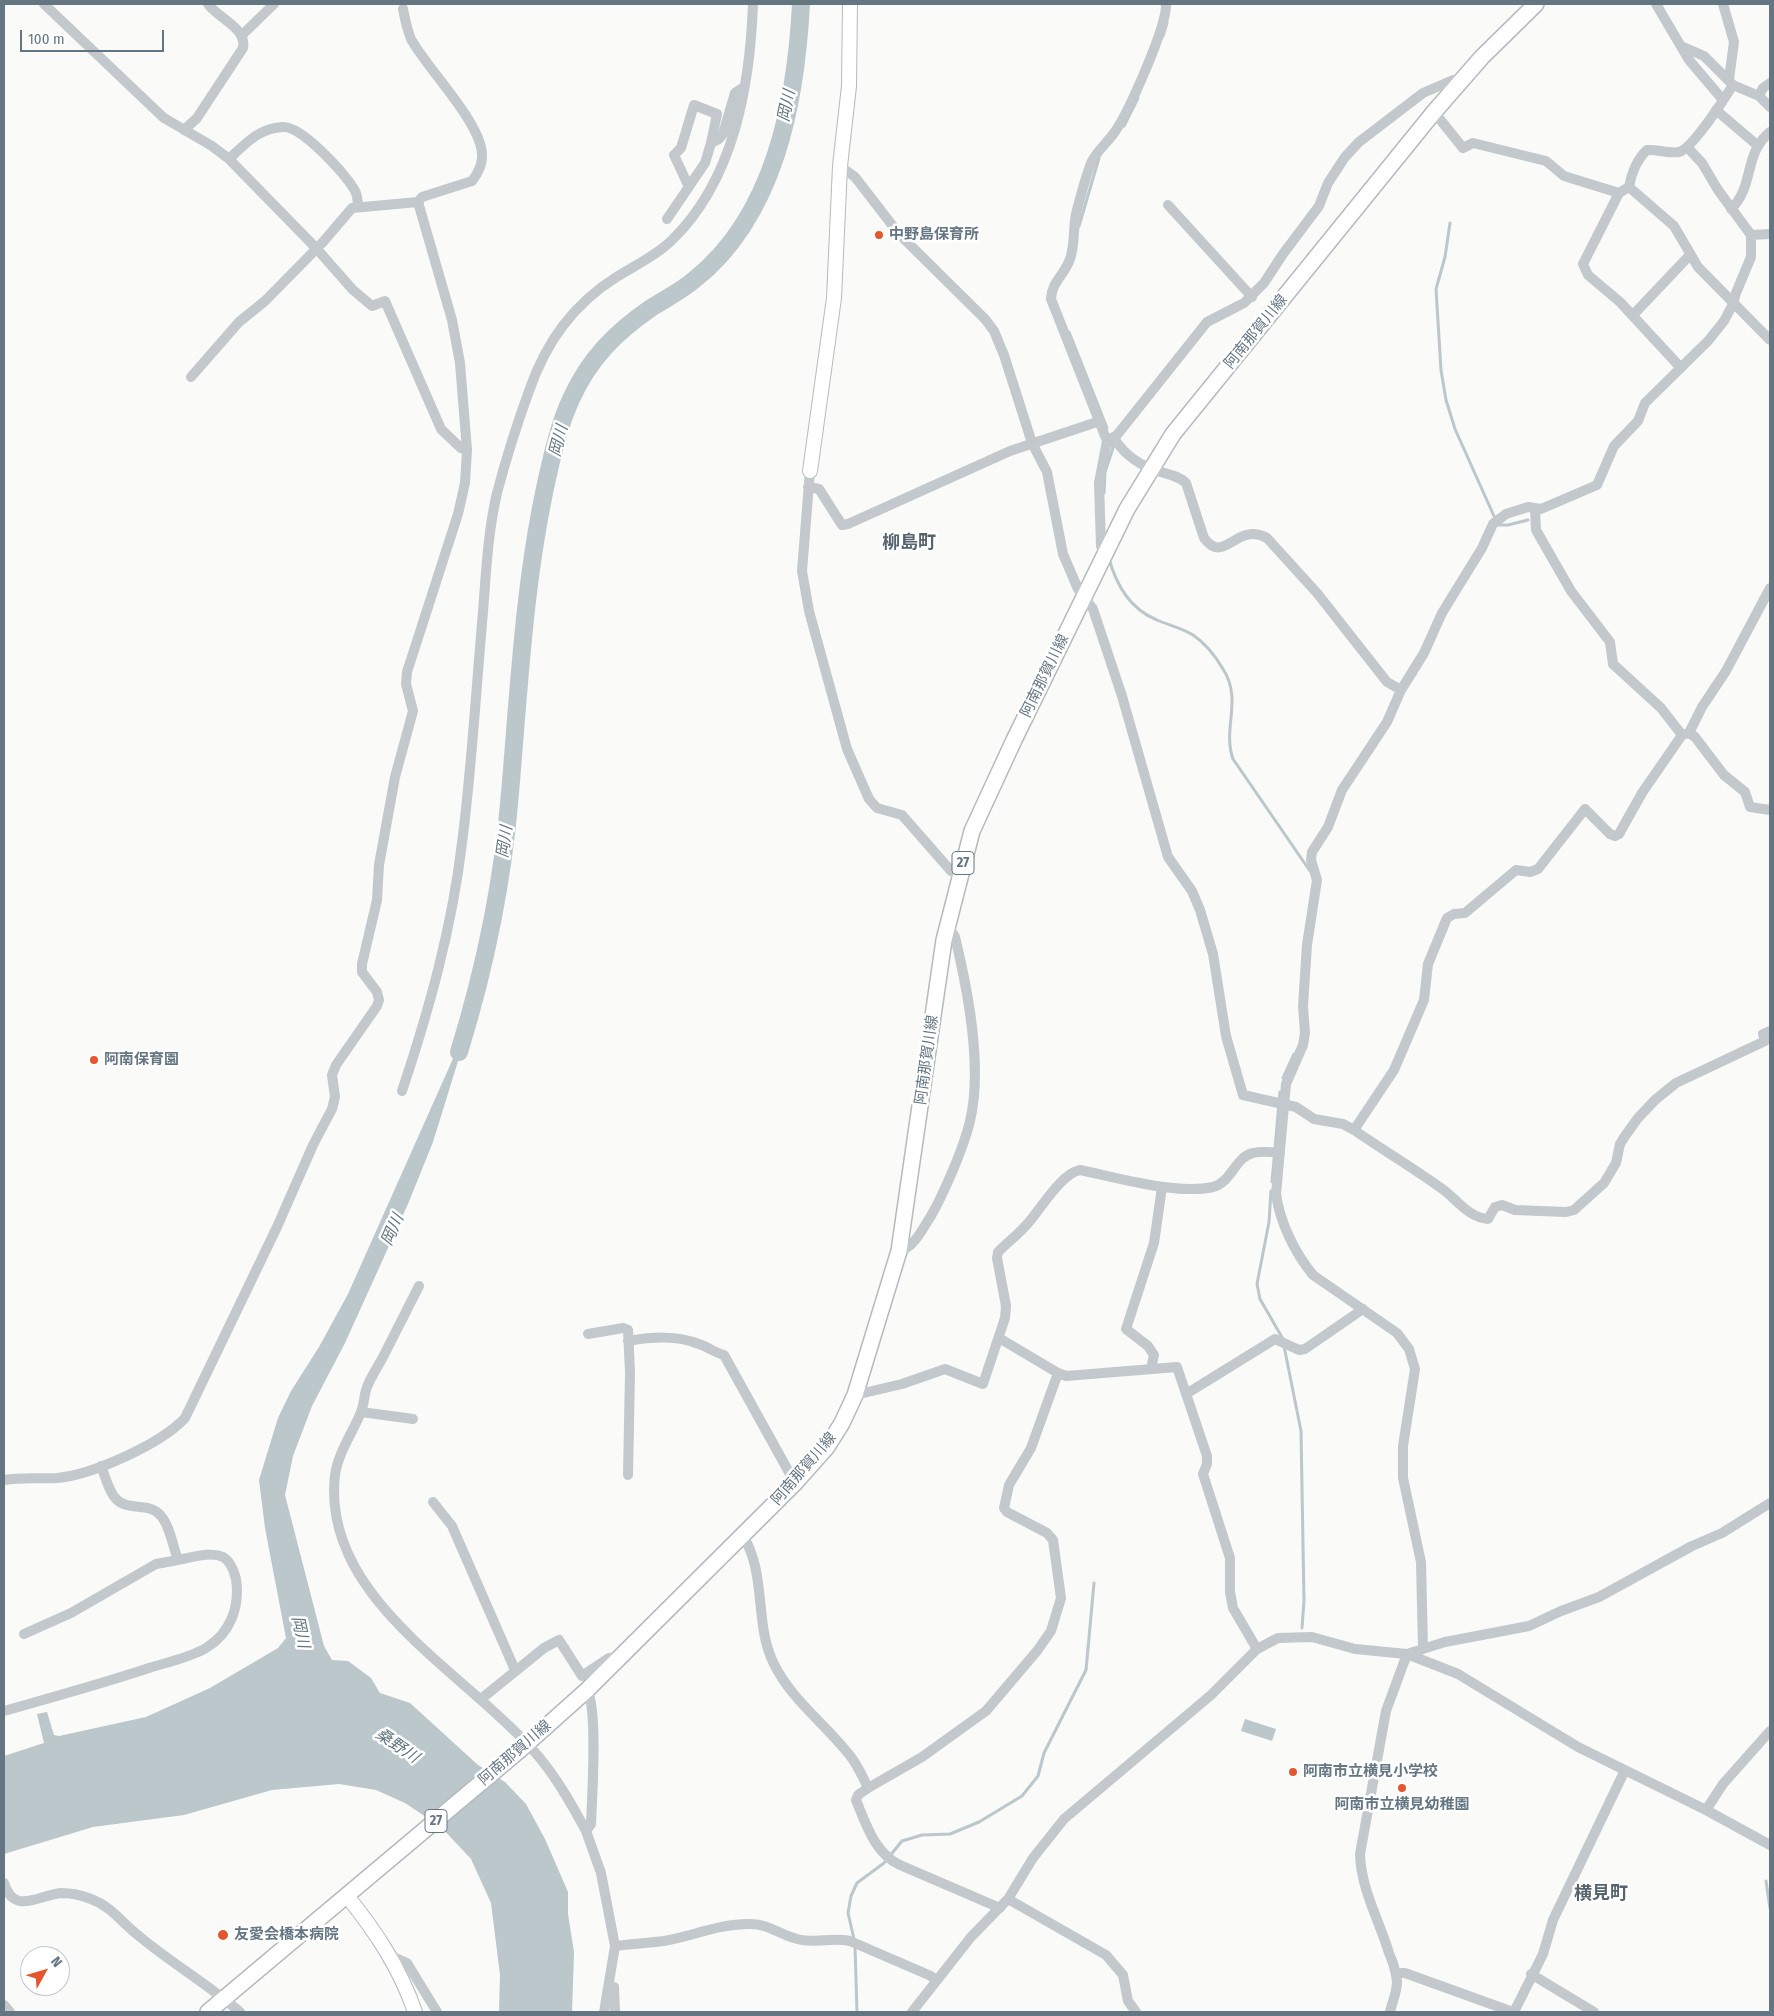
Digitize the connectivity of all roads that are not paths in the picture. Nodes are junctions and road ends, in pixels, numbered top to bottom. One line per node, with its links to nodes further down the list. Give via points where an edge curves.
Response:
1 (44, 4): 22 (street, via 141,98)
2 (208, 4): 11 (street)
3 (274, 4): 11 (street)
4 (753, 4): 16 (street)
5 (850, 4): 28 (street, via 849,86)
6 (1166, 4): 47 (street, via 1162,26 1129,108 1091,164 1076,214 1070,258 1052,288 1051,299)
7 (1536, 4): 13 (main road, 阿南那賀川線 / 27)
8 (1656, 4): 12 (street)
9 (1724, 4): 14 (street, via 1734,42)
10 (404, 6): 32 (street, via 411,38 471,124 482,156 472,181 422,197)
11 (242, 35): 22 (street, via 243,48 197,118)
12 (1681, 46): 14 (street, via 1704,56); 18 (street)
13 (1460, 82): 21 (main road, 阿南那賀川線 / 27); 41 (street, via 1453,80 1424,93 1350,152 1336,167 1319,206)
14 (1731, 82): 17 (street); 18 (street)
15 (1770, 83): 17 (street)
16 (744, 87): 24 (street, via 732,101 723,134); 64 (street, via 724,165 692,219 671,242 587,298 567,318 553,336 529,390 497,495 486,573 455,893 427,1014)
17 (1759, 96): 19 (street)
18 (1723, 100): 20 (street)
19 (1770, 107)
20 (1716, 110): 25 (street); 26 (street)
21 (1434, 112): 31 (street, via 1463,148 1473,143 1546,162 1564,176); 51 (main road, 阿南那賀川線 / 27, via 1191,412)
22 (184, 130): 27 (street)
23 (1770, 132): 25 (street)
24 (711, 143): 29 (street, via 705,163); 29 (street, via 717,114 694,105 680,148 674,155)
25 (1757, 145): 35 (street, via 1744,188)
26 (1687, 147): 30 (street, via 1679,152 1647,150 1641,156); 35 (street, via 1702,163)
27 (228, 159): 34 (street, via 257,133 286,126 302,134 340,172 354,189); 39 (street)
28 (840, 166): 49 (street, via 855,177 899,234 994,331 1022,404); 52 (street, via 834,298)
29 (688, 184): 36 (street, via 682,199)
30 (1629, 187): 31 (street); 40 (street, via 1674,226)
31 (1618, 193): 43 (street, via 1583,264 1588,275)
32 (418, 202): 34 (street); 50 (street, via 454,329)
33 (1168, 205): 41 (street)
34 (358, 207): 39 (street, via 347,212)
35 (1731, 209): 38 (street)
36 (667, 219)
37 (1770, 234): 38 (street)
38 (1751, 235): 42 (street, via 1752,257)
39 (316, 248): 46 (street, via 265,301 239,322); 50 (street, via 353,290 372,306 385,301 441,429)
40 (1689, 256): 42 (street); 43 (street)
41 (1252, 297): 48 (street, via 1207,322)
42 (1734, 304): 44 (street); 45 (street, via 1724,321)
43 (1633, 315): 45 (street)
44 (1770, 340)
45 (1681, 368): 54 (street, via 1645,403 1638,421 1614,446 1597,485)
46 (191, 377)
47 (1100, 421): 48 (street); 49 (street)
48 (1111, 440): 51 (street, via 1128,457); 55 (street, via 1099,483)
49 (1032, 443): 53 (street, via 848,524 842,525 819,489); 57 (street, via 1047,472 1063,554)
50 (467, 450): 81 (street, via 465,483 458,514 407,672 406,684 413,711 395,777 379,865 377,900 362,964 365,977 377,992 377,1006 336,1065 332,1075 335,1097 332,1109 187,1416 142,1449)
51 (1150, 469): 55 (main road, 阿南那賀川線 / 27); 58 (street, via 1186,482 1204,538 1210,546 1222,547 1248,533 1268,538 1317,592 1387,682)
52 (810, 471): 53 (street)
53 (808, 487): 61 (street, via 802,571 809,611 847,749 877,808 902,815 950,871)
54 (1535, 510): 58 (street, via 1528,507 1506,514 1493,524); 59 (street, via 1536,530 1571,591 1610,642 1613,664)
55 (1104, 555): 57 (main road, 阿南那賀川線 / 27)
56 (1770, 588): 59 (street, via 1726,671)
57 (1084, 597): 61 (main road, 阿南那賀川線 / 27, via 982,809); 65 (street, via 1092,609 1122,696 1168,857 1192,891 1200,910 1213,954 1224,1027 1240,1090)
58 (1401, 690): 65 (street, via 1387,722 1342,790 1328,827 1312,852 1311,860 1318,880 1307,946 1305,1033)
59 (1686, 734): 60 (street, via 1695,737 1724,775 1745,792 1750,807); 66 (street, via 1642,793 1619,834 1610,834 1585,809 1538,869 1530,872 1516,870 1465,913 1447,918 1428,964 1424,1000 1394,1070)
60 (1770, 810)
61 (960, 876): 62 (main road, 阿南那賀川線 / 27)
62 (948, 926): 69 (main road, 阿南那賀川線 / 27); 69 (street, via 955,937 971,1016 974,1065 970,1121 936,1206 907,1249)
63 (1770, 1030): 66 (street, via 1763,1034 1765,1041 1676,1084 1655,1100 1620,1144 1616,1163 1604,1183 1574,1210 1566,1212 1514,1210 1502,1205 1495,1208 1488,1219 1480,1218)
64 (402, 1091)
65 (1281, 1104): 66 (street, via 1296,1107 1314,1119 1342,1124); 67 (street)
66 (1354, 1130)
67 (1276, 1153): 68 (street, via 1253,1152 1243,1158 1221,1184 1212,1187); 71 (street, via 1278,1210 1305,1265 1313,1275)
68 (1162, 1187): 73 (street, via 1080,1170 1067,1177 998,1252 1006,1306); 75 (street, via 1154,1243 1126,1329 1148,1346 1154,1355)
69 (899, 1251): 78 (main road, 阿南那賀川線 / 27)
70 (418, 1286): 79 (street, via 366,1390)
71 (1363, 1308): 77 (street, via 1305,1348 1299,1350 1275,1339); 90 (street, via 1396,1333 1409,1349 1416,1368 1403,1446 1403,1478 1421,1562)
72 (588, 1334): 74 (street, via 623,1328 628,1330)
73 (999, 1338): 76 (street); 78 (street, via 983,1384 945,1369 902,1384)
74 (628, 1341): 82 (street); 84 (street, via 653,1336 686,1340 724,1354)
75 (1151, 1368): 76 (street, via 1066,1376); 77 (street, via 1177,1367)
76 (1058, 1373): 101 (street, via 1031,1448 1010,1486 1004,1508 1047,1533 1053,1540 1061,1598 1051,1631 986,1711 922,1757)
77 (1186, 1394): 91 (street, via 1206,1456 1203,1474 1230,1558 1233,1608)
78 (854, 1395): 84 (main road, 阿南那賀川線 / 27, via 827,1447)
79 (361, 1412): 80 (street); 96 (street, via 335,1472 336,1512 353,1568 416,1641)
80 (413, 1419)
81 (102, 1466): 83 (street, via 58,1478); 88 (street, via 109,1487 120,1503 152,1509 161,1515)
82 (628, 1475)
83 (4, 1480)
84 (795, 1483): 87 (main road, 阿南那賀川線 / 27)
85 (433, 1502): 94 (street, via 452,1526)
86 (1770, 1503): 90 (street, via 1722,1533 1599,1597 1528,1626)
87 (743, 1536): 93 (main road, 阿南那賀川線 / 27); 101 (street, via 753,1556 773,1662 794,1694 847,1752)
88 (178, 1560): 89 (street, via 156,1564 71,1613); 97 (street, via 222,1556 235,1575 237,1602 232,1620 207,1648 97,1685)
89 (24, 1634)
90 (1424, 1648): 92 (street)
91 (1257, 1649): 92 (street, via 1278,1638 1293,1636 1312,1637 1355,1649); 107 (street, via 1211,1695 1064,1819 1033,1858)
92 (1407, 1654): 100 (street, via 1475,1683 1578,1747); 111 (street, via 1386,1711 1360,1854 1364,1888 1380,1923)
93 (618, 1660): 94 (street, via 609,1658 582,1676 559,1640); 95 (main road, 阿南那賀川線 / 27)
94 (515, 1670): 96 (street)
95 (587, 1690): 99 (main road, 阿南那賀川線 / 27); 103 (street, via 592,1698 592,1770 591,1824)
96 (481, 1698): 99 (street)
97 (4, 1711)
98 (1770, 1731): 102 (street, via 1723,1784)
99 (527, 1744): 103 (street, via 550,1772); 106 (main road, 阿南那賀川線 / 27)
100 (1625, 1770): 102 (street); 112 (street, via 1553,1920 1543,1954)
101 (868, 1788): 108 (street, via 856,1800 874,1839 890,1861)
102 (1706, 1810): 104 (street)
103 (586, 1830): 109 (street, via 602,1873)
104 (1770, 1845)
105 (5, 1890): 114 (street, via 18,1901 60,1894 75,1894 94,1900)
106 (352, 1892): 110 (street); 114 (main road, 阿南那賀川線 / 27)
107 (1008, 1899): 108 (street); 124 (street, via 1106,1955 1123,1975 1128,2001)
108 (1000, 1908): 113 (street, via 971,1937)
109 (615, 1946): 113 (street, via 749,1924 768,1926 796,1939 850,1940); 121 (street); 122 (street)
110 (391, 1956): 119 (street); 120 (street, via 407,1962)
111 (1396, 1973): 125 (street, via 1397,1985); 126 (street, via 1406,1973)
112 (1531, 1974): 126 (street); 127 (street)
113 (936, 1981): 123 (street)
114 (224, 1999): 117 (main road, 阿南那賀川線 / 27); 118 (street)
115 (4, 2005): 116 (street)
116 (10, 2012)
117 (208, 2012)
118 (240, 2012)
119 (415, 2012)
120 (438, 2012)
121 (604, 2012)
122 (615, 2012)
123 (912, 2012)
124 (1136, 2012)
125 (1390, 2012)
126 (1513, 2012)
127 (1594, 2012)

